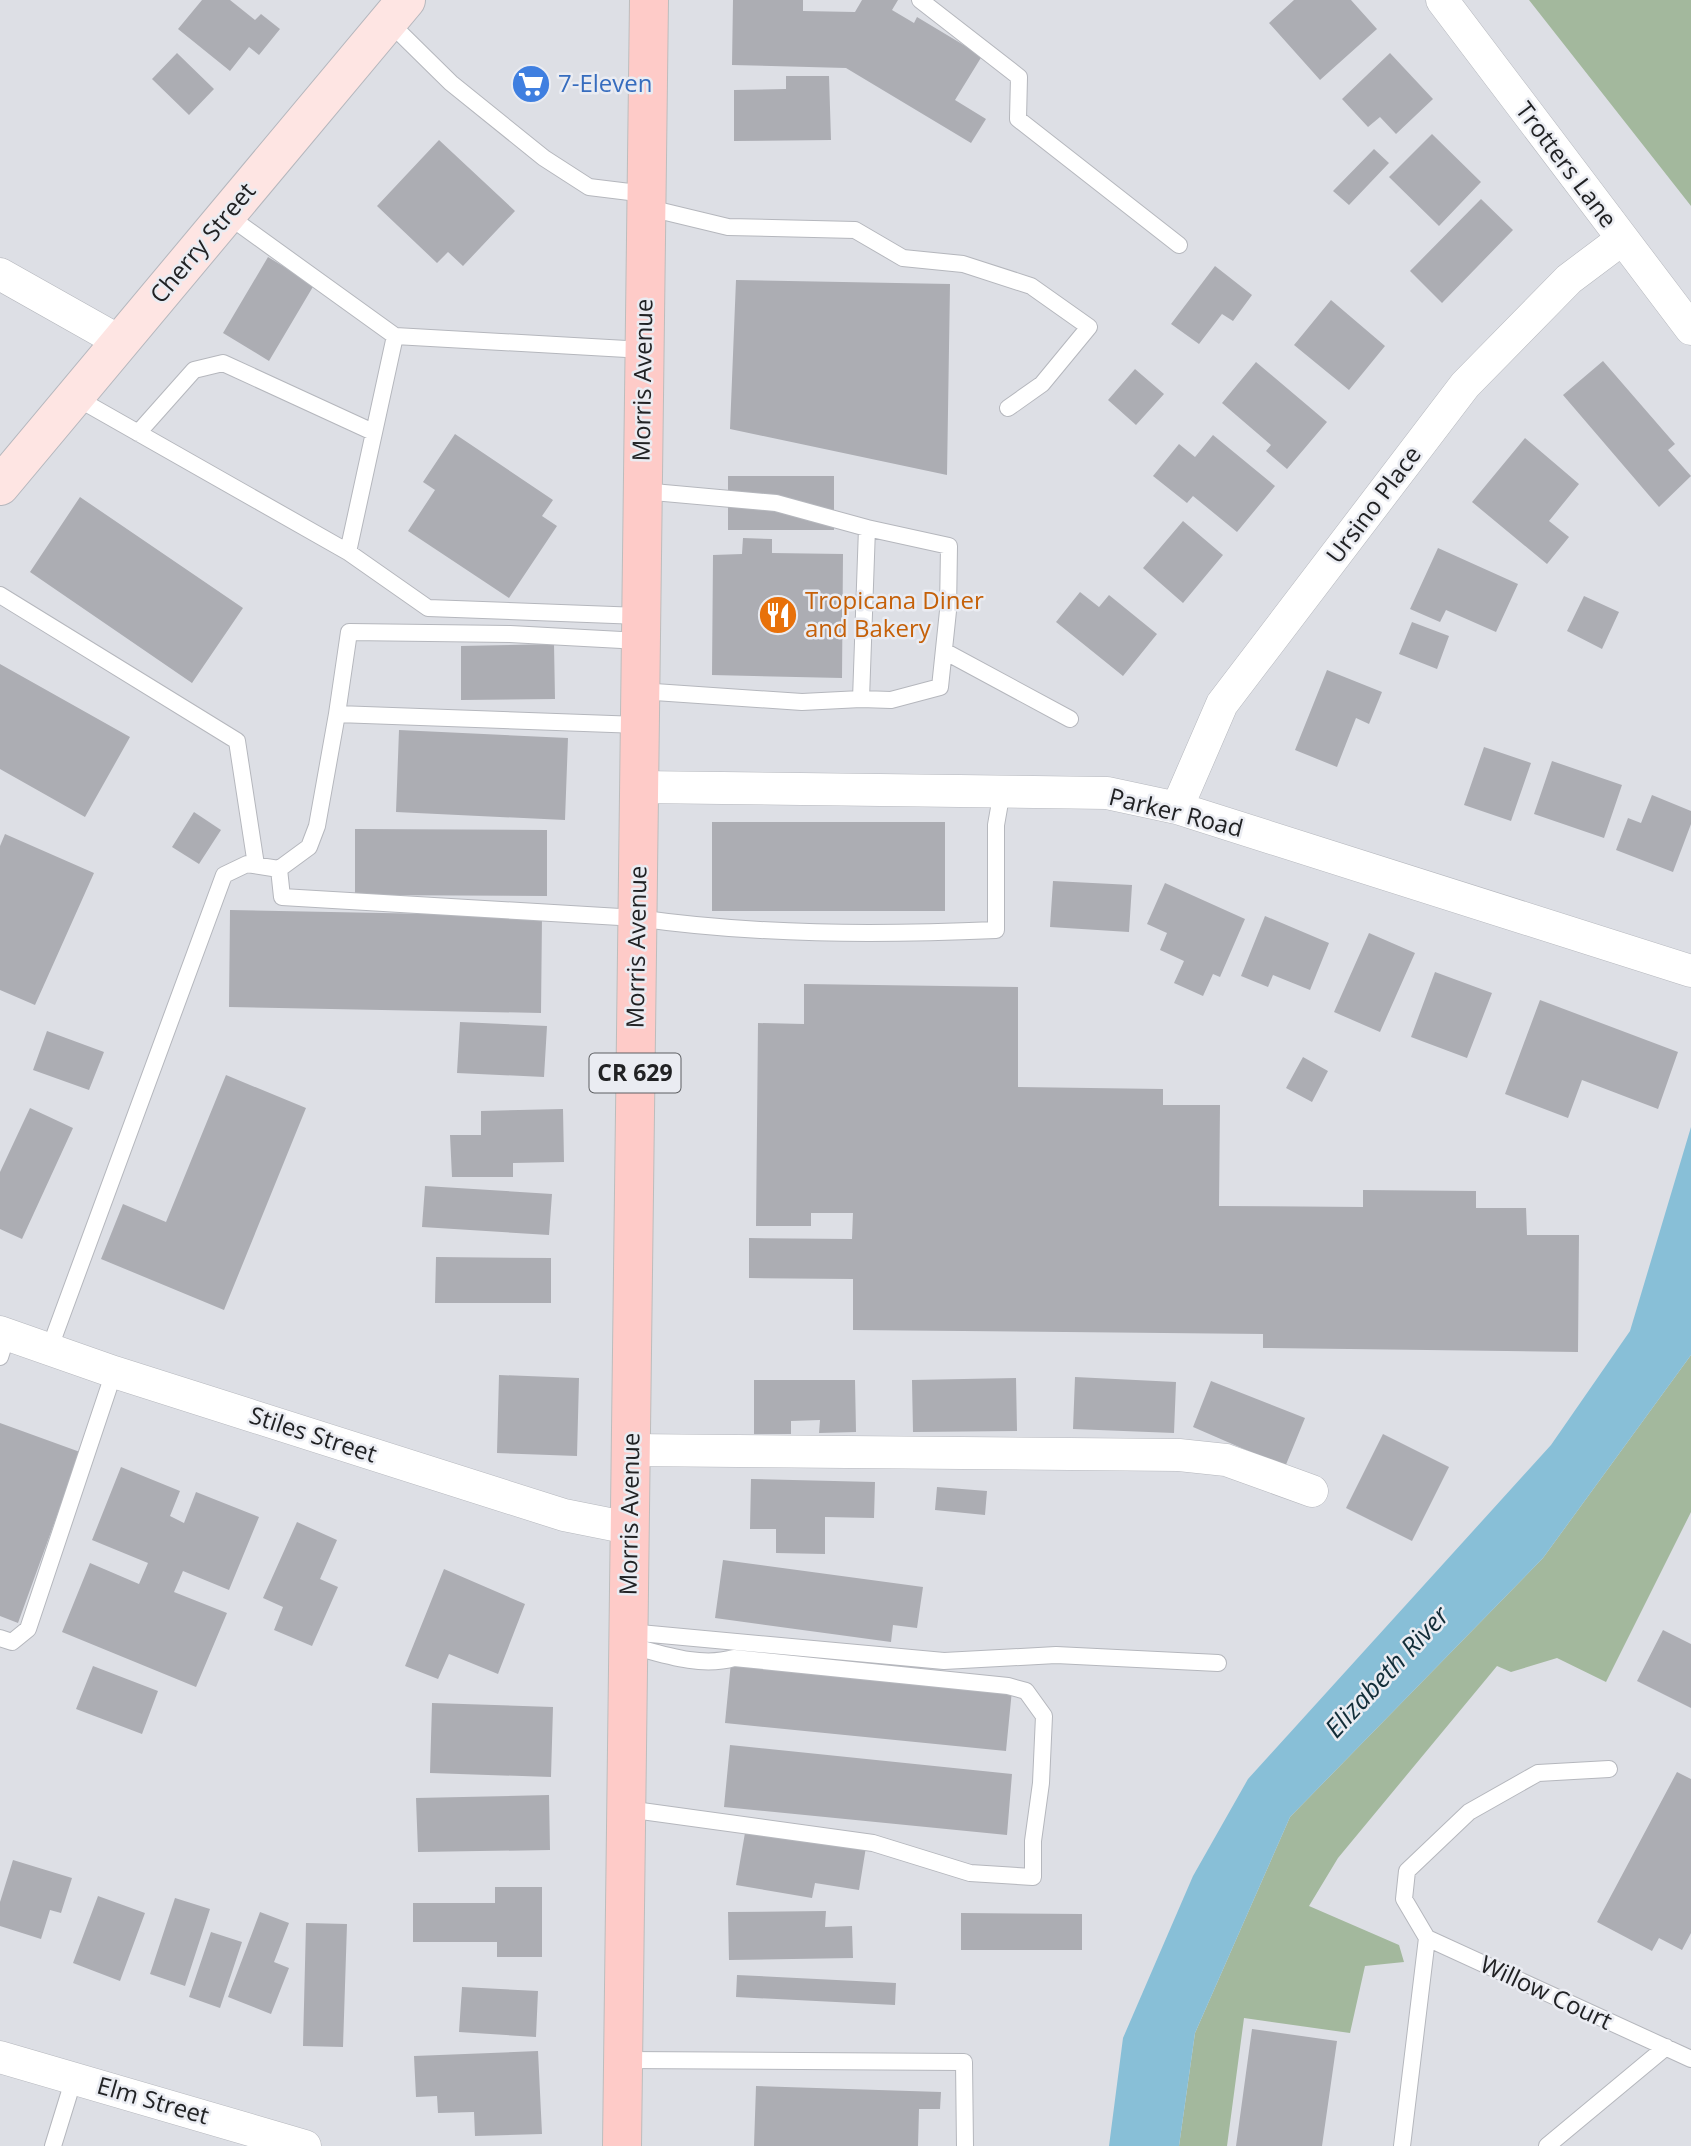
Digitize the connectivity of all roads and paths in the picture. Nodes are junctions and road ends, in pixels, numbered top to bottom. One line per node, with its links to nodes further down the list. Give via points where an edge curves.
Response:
1 (649, 0): 5 (main road, Morris Avenue / CR 629)
2 (920, 0): 8 (lane, via 1019,76 1018,119)
3 (1442, 0): 7 (street, Trotters Lane)
4 (397, 10): 5 (lane, via 451,83 544,158 589,187); 6 (street, Cherry Street)
5 (646, 201): 13 (main road, Morris Avenue / CR 629); 15 (lane, via 728,227 855,230 903,258 963,264 1031,286 1089,327 1042,384)
6 (227, 215): 11 (lane); 12 (street, Cherry Street)
7 (1621, 240): 10 (street, Trotters Lane); 31 (street, Ursino Place, via 1569,279 1465,385 1222,704)
8 (1179, 245)
9 (0, 274): 12 (street)
10 (1691, 329)
11 (396, 336): 13 (lane); 16 (lane)
12 (119, 341): 14 (street, Cherry Street)
13 (644, 350): 19 (main road, Morris Avenue / CR 629)
14 (75, 397): 17 (lane); 18 (street, Cherry Street)
15 (1008, 408)
16 (373, 432): 17 (lane, via 223,363 194,370); 21 (lane)
17 (138, 433): 21 (lane)
18 (0, 486)
19 (642, 491): 20 (lane, via 776,503); 23 (main road, Morris Avenue / CR 629)
20 (867, 528): 24 (lane, via 949,546); 25 (lane)
21 (348, 552): 23 (lane, via 428,608)
22 (0, 595): 32 (lane, via 237,741)
23 (640, 629): 26 (main road, Morris Avenue / CR 629); 27 (lane, via 510,634 349,632)
24 (944, 651): 25 (lane, via 940,687 891,700); 28 (lane)
25 (862, 699): 26 (lane)
26 (640, 708): 27 (lane); 29 (main road, Morris Avenue / CR 629)
27 (337, 714): 33 (lane, via 317,826 309,847)
28 (1070, 719)
29 (638, 787): 30 (street, Parker Road); 34 (main road, Morris Avenue / CR 629)
30 (1002, 791): 31 (street, Parker Road, via 1107,793); 34 (lane, via 996,825 996,930 798,932)
31 (1177, 808): 35 (street, Parker Road)
32 (256, 865): 33 (lane); 37 (lane, via 247,864 224,875)
33 (279, 869): 34 (lane, via 282,897)
34 (637, 918): 39 (main road, Morris Avenue / CR 629)
35 (1691, 971)
36 (3, 1341): 37 (street, Stiles Street)
37 (49, 1350): 38 (street, Stiles Street)
38 (114, 1372): 41 (street, Stiles Street, via 564,1515); 42 (lane, via 28,1629 12,1642)
39 (631, 1450): 40 (street, via 1179,1455 1226,1460); 41 (main road, Morris Avenue / CR 629)
40 (1312, 1491)
41 (629, 1528): 43 (main road, Morris Avenue / CR 629)
42 (0, 1638)
43 (628, 1639): 44 (lane, via 944,1661 1056,1655); 46 (main road, Morris Avenue / CR 629); 46 (lane, via 674,1657 718,1663 734,1658 1008,1686 1026,1691 1044,1716 1032,1877 970,1873 873,1843)
44 (1218, 1663)
45 (1609, 1769): 47 (lane, via 1538,1773 1469,1812 1407,1871 1404,1899)
46 (626, 1809): 51 (main road, Morris Avenue / CR 629)
47 (1427, 1938): 48 (lane, Willow Court); 58 (lane)
48 (1666, 2048): 50 (lane, Willow Court); 59 (lane)
49 (0, 2057): 52 (street, Elm Street)
50 (1691, 2059)
51 (623, 2060): 56 (main road, Morris Avenue / CR 629); 57 (lane, via 964,2062)
52 (74, 2078): 53 (street, Elm Street); 54 (lane)
53 (273, 2142): 55 (street, Elm Street)
54 (53, 2146)
55 (305, 2146)
56 (622, 2146)
57 (965, 2146)
58 (1402, 2146)
59 (1547, 2146)

